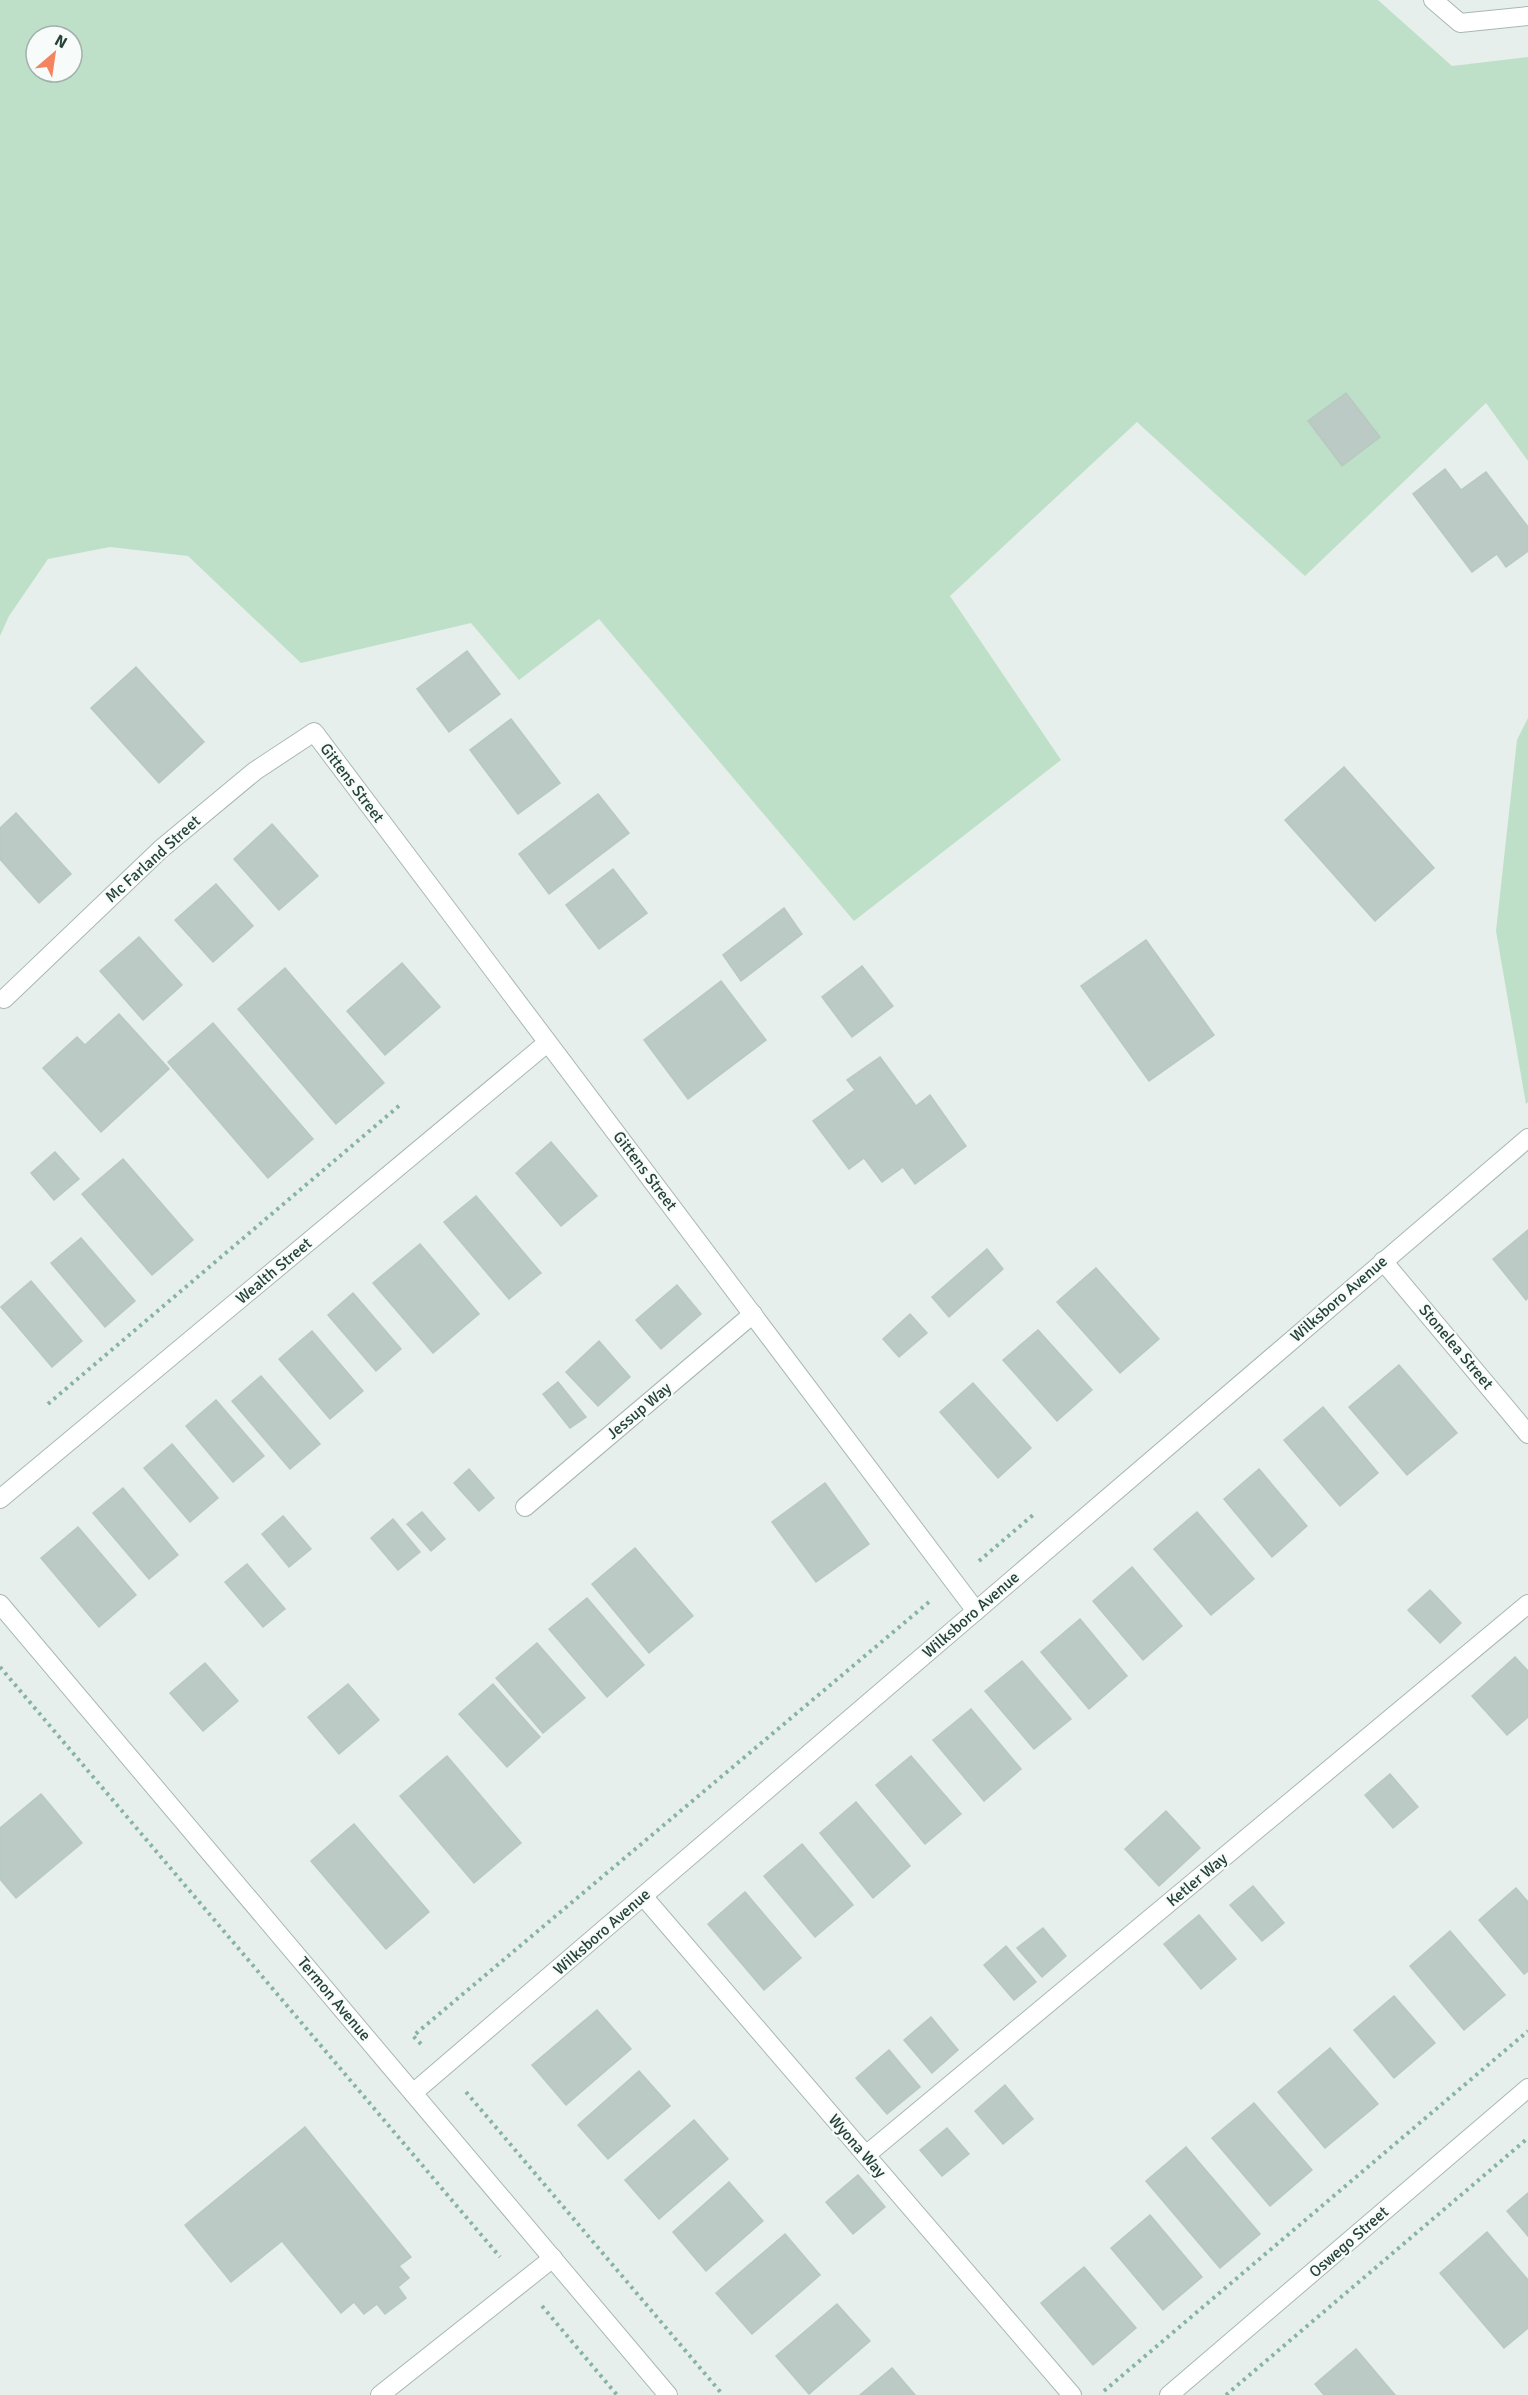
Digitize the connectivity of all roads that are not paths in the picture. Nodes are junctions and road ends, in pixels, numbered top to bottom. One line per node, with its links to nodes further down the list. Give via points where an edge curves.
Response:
1 (1433, 0): 2 (street, via 1460,22)
2 (1528, 16)
3 (314, 732): 4 (street, Mc Farland Street, via 255,771 161,849); 5 (street, Gittens Street)
4 (4, 999)
5 (548, 1042): 8 (street, Gittens Street); 10 (street, Wealth Street)
6 (1528, 1138): 7 (street, Wilksboro Avenue)
7 (1383, 1261): 9 (street, Stonelea Street); 14 (street, Wilksboro Avenue)
8 (753, 1314): 11 (street, Jessup Way); 14 (street, Gittens Street)
9 (1528, 1434)
10 (0, 1498)
11 (525, 1507)
12 (0, 1604): 17 (street, Termon Avenue)
13 (1528, 1604): 18 (street, Ketler Way)
14 (976, 1611): 15 (street, Wilksboro Avenue)
15 (643, 1896): 17 (street, Wilksboro Avenue); 18 (street, Wyona Way)
16 (1528, 2088): 23 (street, Oswego Street)
17 (413, 2093): 19 (street, Termon Avenue)
18 (866, 2155): 22 (street, Wyona Way)
19 (553, 2258): 20 (street); 21 (street, Termon Avenue)
20 (380, 2395)
21 (669, 2395)
22 (1072, 2395)
23 (1169, 2395)

